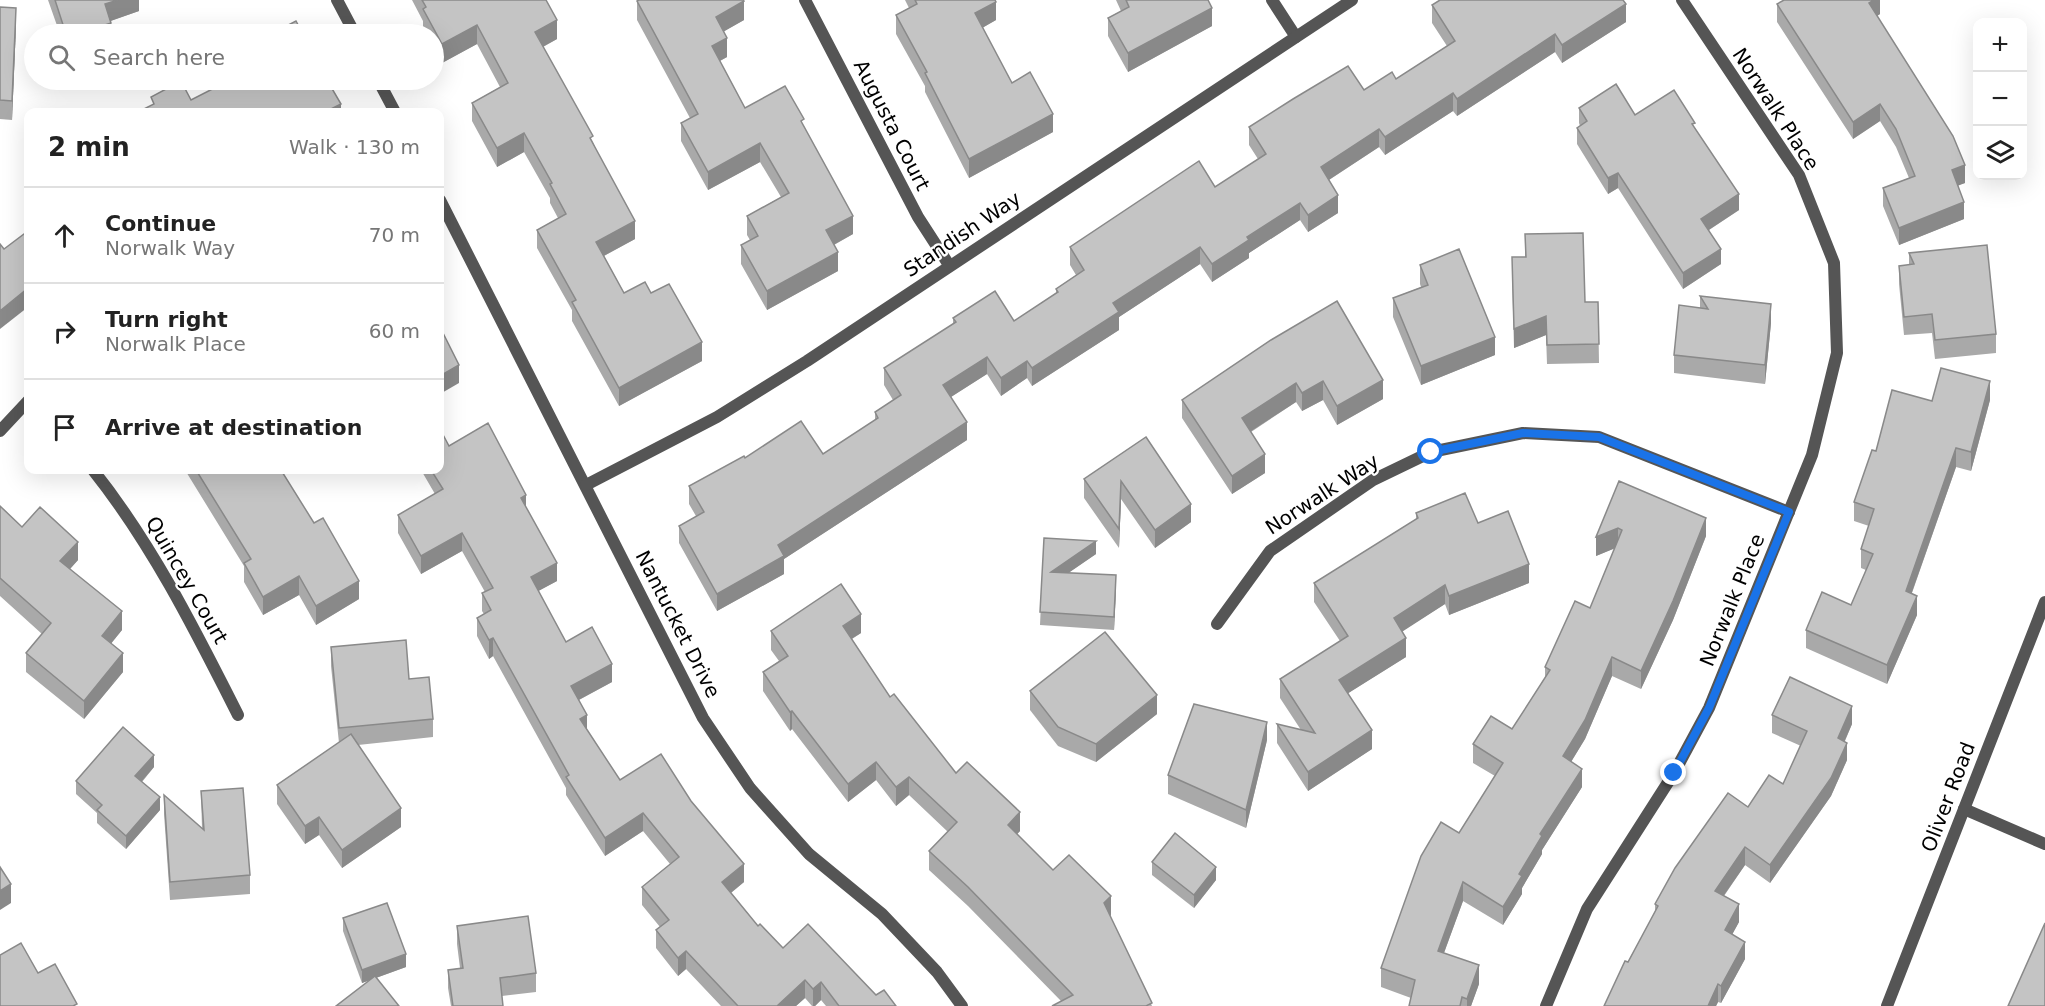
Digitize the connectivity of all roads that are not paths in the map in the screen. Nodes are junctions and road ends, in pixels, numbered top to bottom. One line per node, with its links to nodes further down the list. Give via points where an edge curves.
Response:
1 (338, 0): 6 (street)
2 (805, 0): 11 (street, Augusta Court, via 918,217)
3 (1272, 0): 7 (street)
4 (1352, 0): 7 (street, Standish Way)
5 (1682, 0): 16 (street, Norwalk Place, via 1799,176 1834,262 1838,352 1812,455)
6 (350, 24)
7 (1296, 37): 11 (street, Standish Way)
8 (383, 90): 9 (street)
9 (393, 108)
10 (444, 208): 15 (street, Nantucket Drive)
11 (949, 265): 15 (street, Standish Way, via 717,417)
12 (24, 407): 13 (street)
13 (0, 431)
14 (96, 474): 19 (street, Quincey Court, via 126,511 197,634)
15 (586, 486): 22 (street, Nantucket Drive, via 703,718 750,788 808,854 882,914 937,972)
16 (1789, 512): 18 (street, Norwalk Way, via 1599,437 1523,433 1431,452 1373,480 1270,551); 23 (street, Norwalk Place, via 1709,708 1674,773 1587,909)
17 (2045, 602): 20 (street, Oliver Road)
18 (1216, 624)
19 (238, 715)
20 (1964, 809): 21 (street); 24 (street, Oliver Road)
21 (2045, 844)
22 (962, 1006)
23 (1546, 1006)
24 (1887, 1006)

